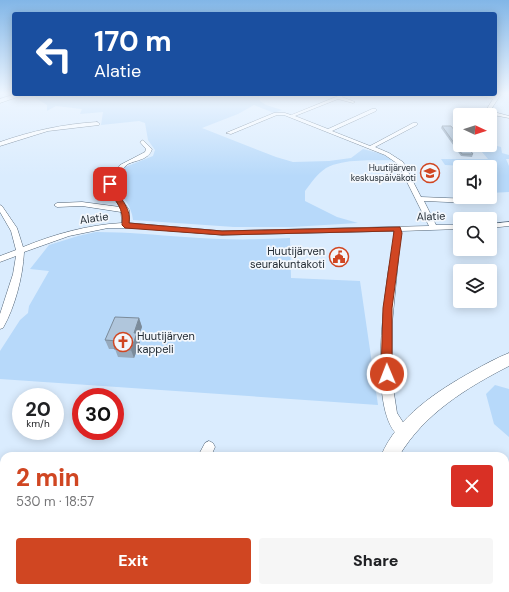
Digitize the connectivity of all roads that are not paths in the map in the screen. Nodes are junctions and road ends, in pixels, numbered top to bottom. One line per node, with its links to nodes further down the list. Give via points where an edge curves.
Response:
1 (257, 122): 7 (street)
2 (305, 122): 6 (street)
3 (348, 122): 6 (street)
4 (97, 124): 9 (street, via 52,128)
5 (416, 124): 10 (street)
6 (327, 131): 10 (street)
7 (229, 133)
8 (144, 142): 15 (street, via 149,149 148,153 124,163 110,184)
9 (0, 144)
10 (370, 148): 11 (street, via 401,163)
11 (419, 200): 12 (street); 19 (street)
12 (453, 201)
13 (57, 205): 15 (street, via 82,204)
14 (0, 207): 22 (street, via 16,231)
15 (125, 210): 17 (street)
16 (509, 224): 18 (street)
17 (125, 225): 21 (street, Alatie, via 222,233); 22 (street, Alatie, via 69,233)
18 (497, 225)
19 (433, 227): 20 (street, Alatie); 21 (street, Alatie)
20 (453, 227)
21 (397, 228): 26 (street, via 388,308 386,362 391,412)
22 (21, 251): 23 (street, Alatie); 24 (street)
23 (0, 259)
24 (0, 325)
25 (509, 359): 26 (main road, via 482,373 432,406)
26 (404, 433): 27 (main road)
27 (392, 452)

